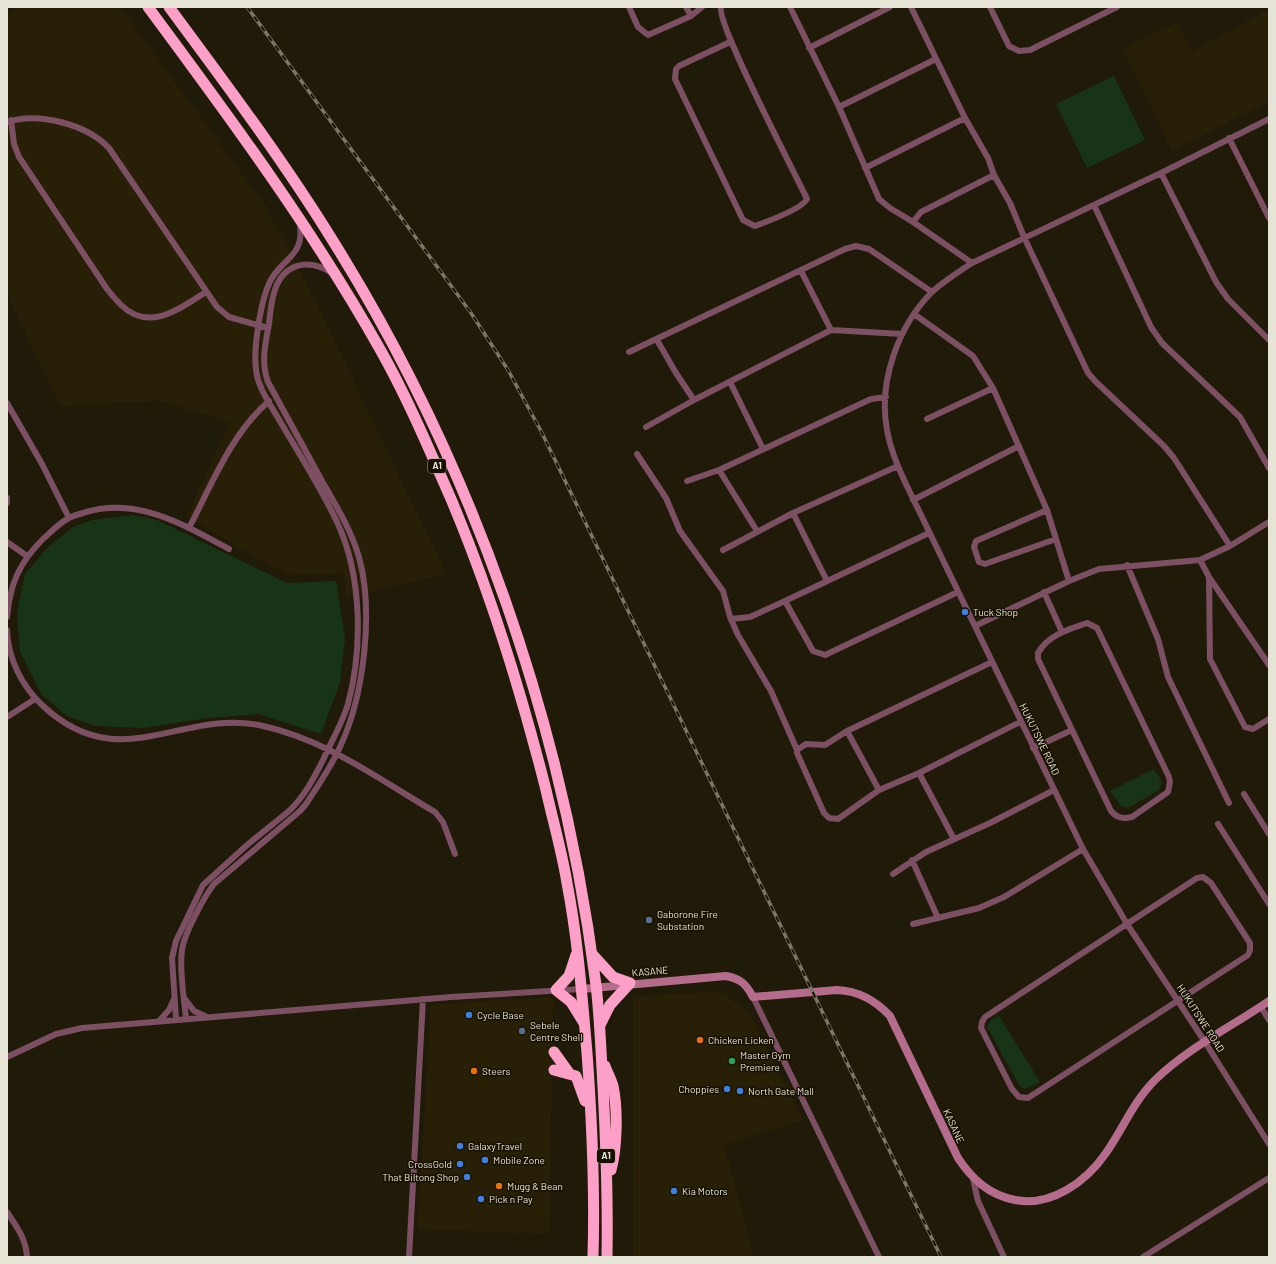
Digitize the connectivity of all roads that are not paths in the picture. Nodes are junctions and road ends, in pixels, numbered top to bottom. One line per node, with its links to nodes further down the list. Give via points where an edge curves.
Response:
1 (148, 7): 25 (highway, A1, via 250,144)
2 (169, 7): 116 (highway, A1, via 262,133 334,242 394,347 455,472 506,602 551,751 572,843)
3 (629, 7): 12 (street, via 638,27 648,35)
4 (686, 7): 12 (street)
5 (702, 7): 12 (street)
6 (721, 7): 13 (street, via 720,13)
7 (790, 7): 14 (street)
8 (890, 7): 14 (street)
9 (911, 7): 15 (street)
10 (990, 7): 11 (street, via 1009,46 1019,51 1030,50)
11 (1117, 7)
12 (691, 16)
13 (730, 42): 13 (street, via 679,66 675,78 743,220 755,226 775,218 807,199)
14 (809, 48): 16 (street)
15 (936, 59): 16 (street); 17 (street)
16 (839, 107): 21 (street)
17 (965, 118): 21 (street); 23 (street, via 988,158)
18 (1269, 119): 20 (street, HUKUTSWE ROAD)
19 (9, 121): 32 (street, via 56,121 87,131 101,139); 32 (street, via 19,157 106,289 121,306 139,316 161,318)
20 (1229, 138): 22 (street, HUKUTSWE ROAD); 26 (street)
21 (865, 168): 27 (street, via 879,199)
22 (1161, 173): 24 (street, HUKUTSWE ROAD); 40 (street, via 1216,282 1228,299)
23 (994, 175): 27 (street, via 921,212); 28 (street, via 1010,203)
24 (1094, 205): 28 (street, HUKUTSWE ROAD); 54 (street, via 1151,327 1162,343 1240,417)
25 (299, 216): 31 (highway, A1); 35 (street, via 302,234 300,243 267,288)
26 (1269, 218)
27 (913, 222): 29 (street)
28 (1024, 238): 29 (street, HUKUTSWE ROAD); 69 (street, via 1088,373 1174,458)
29 (972, 263): 33 (street, HUKUTSWE ROAD)
30 (801, 272): 33 (street, via 856,246 869,249); 37 (street); 39 (street)
31 (338, 277): 36 (street, via 315,264 303,264 290,269 276,286); 115 (highway, A1, via 383,354 422,431 491,601 534,740 567,881)
32 (206, 292): 35 (street, via 222,313)
33 (932, 292): 34 (street, HUKUTSWE ROAD)
34 (914, 314): 38 (street, HUKUTSWE ROAD); 43 (street, via 973,356)
35 (259, 326): 36 (street); 46 (street, via 256,371)
36 (268, 328): 98 (street, via 264,366 268,382 346,525 362,573 365,624 361,674 355,702)
37 (831, 330): 38 (street); 42 (street)
38 (902, 334): 44 (street, HUKUTSWE ROAD, via 891,369)
39 (657, 340): 41 (street); 45 (street)
40 (1269, 340)
41 (629, 352)
42 (730, 382): 45 (street); 51 (street)
43 (993, 388): 48 (street); 50 (street)
44 (886, 397): 51 (street, via 871,398); 53 (street, HUKUTSWE ROAD, via 886,429)
45 (694, 400): 49 (street)
46 (269, 401): 64 (street, via 252,416 237,438); 95 (street, via 337,521 354,572 355,665 348,704)
47 (7, 403): 62 (street)
48 (927, 419)
49 (646, 428)
50 (1019, 446): 58 (street); 60 (street)
51 (763, 449): 55 (street)
52 (637, 454): 82 (street, via 666,498 680,531 723,591)
53 (898, 466): 58 (street, HUKUTSWE ROAD); 61 (street)
54 (1269, 468)
55 (719, 470): 56 (street); 65 (street)
56 (687, 481)
57 (7, 498): 59 (street)
58 (913, 500): 66 (street, HUKUTSWE ROAD)
59 (7, 503)
60 (1047, 510): 67 (street); 67 (street, via 976,541 974,547 979,562 985,564)
61 (793, 513): 65 (street); 76 (street)
62 (69, 518): 64 (street, via 100,508 129,508 156,513); 72 (street, via 52,530)
63 (1268, 524): 69 (street)
64 (189, 528): 70 (street)
65 (757, 531): 71 (street)
66 (929, 533): 76 (street); 78 (street, HUKUTSWE ROAD)
67 (1056, 539): 77 (street)
68 (7, 542): 72 (street)
69 (1230, 546): 73 (street)
70 (229, 549)
71 (723, 550)
72 (27, 556): 81 (street, via 14,578)
73 (1200, 560): 74 (street); 75 (street)
74 (1127, 565): 77 (street, via 1105,567); 103 (street, via 1158,639 1168,677)
75 (1209, 577): 88 (street); 91 (street, via 1211,665 1245,727 1253,729)
76 (827, 581): 80 (street)
77 (1069, 581): 79 (street)
78 (958, 592): 80 (street, via 825,655 813,651); 83 (street, HUKUTSWE ROAD)
79 (1044, 592): 83 (street); 85 (street)
80 (785, 600): 82 (street, via 750,617)
81 (7, 617)
82 (731, 620): 97 (street, via 771,692)
83 (975, 626): 87 (street, HUKUTSWE ROAD)
84 (7, 630): 86 (street)
85 (1062, 632): 93 (street, via 1041,648 1038,659); 93 (street, via 1087,623 1097,628 1169,777 1168,792 1132,817 1115,815)
86 (7, 644): 89 (street, via 20,677)
87 (992, 662): 92 (street, HUKUTSWE ROAD); 94 (street)
88 (1269, 665)
89 (35, 698): 90 (street); 95 (street, via 66,724 108,739 130,740 216,724 242,723 287,731)
90 (7, 717)
91 (1269, 719)
92 (1020, 722): 96 (street, HUKUTSWE ROAD); 99 (street)
93 (1072, 730): 96 (street)
94 (847, 731): 97 (street, via 824,745 806,744); 100 (street)
95 (328, 748): 98 (street); 121 (street, via 295,805 207,880 200,889 173,949)
96 (1033, 748): 101 (street, HUKUTSWE ROAD)
97 (797, 750): 100 (street, via 828,818 838,819)
98 (337, 753): 108 (street, via 435,812 443,822); 122 (street, via 300,811 224,875 210,890 182,950)
99 (919, 773): 100 (street); 106 (street)
100 (880, 790)
101 (1054, 790): 106 (street); 107 (street, HUKUTSWE ROAD)
102 (1244, 794): 105 (street)
103 (1229, 803)
104 (1218, 824): 111 (street)
105 (1269, 834)
106 (954, 839): 109 (street)
107 (1083, 849): 112 (street, via 1004,897 979,908); 114 (street, HUKUTSWE ROAD)
108 (455, 854)
109 (912, 860): 110 (street); 112 (street)
110 (893, 874)
111 (1269, 904)
112 (938, 918): 113 (street)
113 (913, 924)
114 (1127, 924): 125 (street, HUKUTSWE ROAD); 125 (street, via 1197,878 1203,878 1211,883 1250,943 1250,950 1248,955); 125 (street, via 985,1017 981,1028 1012,1089 1019,1097 1028,1098)
115 (577, 945): 119 (highway, A1); 120 (highway, via 575,961 569,976)
116 (591, 954): 117 (highway, via 613,977); 118 (highway, A1)
117 (630, 983): 118 (street, KASANE); 123 (street, KASANE, via 726,976 746,984); 134 (highway, via 610,1005)
118 (596, 987): 119 (street, KASANE); 134 (highway, A1)
119 (582, 988): 120 (street); 133 (highway, A1)
120 (556, 990): 124 (street); 133 (highway, via 571,1002)
121 (175, 994): 130 (street); 132 (street, via 171,1007)
122 (183, 996): 128 (street, via 194,1011); 129 (street)
123 (753, 997): 143 (street, KASANE, via 846,990 864,996 882,1008 898,1030 958,1158); 149 (street)
124 (423, 999): 128 (street); 146 (street)
125 (1178, 1001): 135 (street, HUKUTSWE ROAD)
126 (1269, 1001): 127 (street, KASANE)
127 (1260, 1007): 131 (street); 135 (street, KASANE)
128 (207, 1017): 129 (street)
129 (186, 1018): 130 (street)
130 (176, 1019): 132 (street)
131 (1269, 1020)
132 (159, 1021): 137 (street, via 66,1031)
133 (584, 1024): 140 (highway, A1)
134 (600, 1025): 148 (highway, A1, via 608,1183)
135 (1205, 1042): 141 (street, HUKUTSWE ROAD); 143 (street, KASANE, via 1154,1081 1129,1113 1106,1153 1091,1171 1054,1197 1037,1202 1023,1202 998,1195)
136 (554, 1052): 139 (highway)
137 (7, 1057)
138 (554, 1070): 139 (highway)
139 (569, 1073): 140 (highway, via 576,1076 582,1090)
140 (594, 1143): 147 (highway, A1)
141 (1269, 1144)
142 (1269, 1178): 151 (street)
143 (973, 1179): 150 (street, via 978,1201)
144 (7, 1212): 145 (street, via 23,1237)
145 (27, 1257)
146 (409, 1257)
147 (593, 1257)
148 (607, 1257)
149 (879, 1257)
150 (1004, 1257)
151 (1143, 1257)

